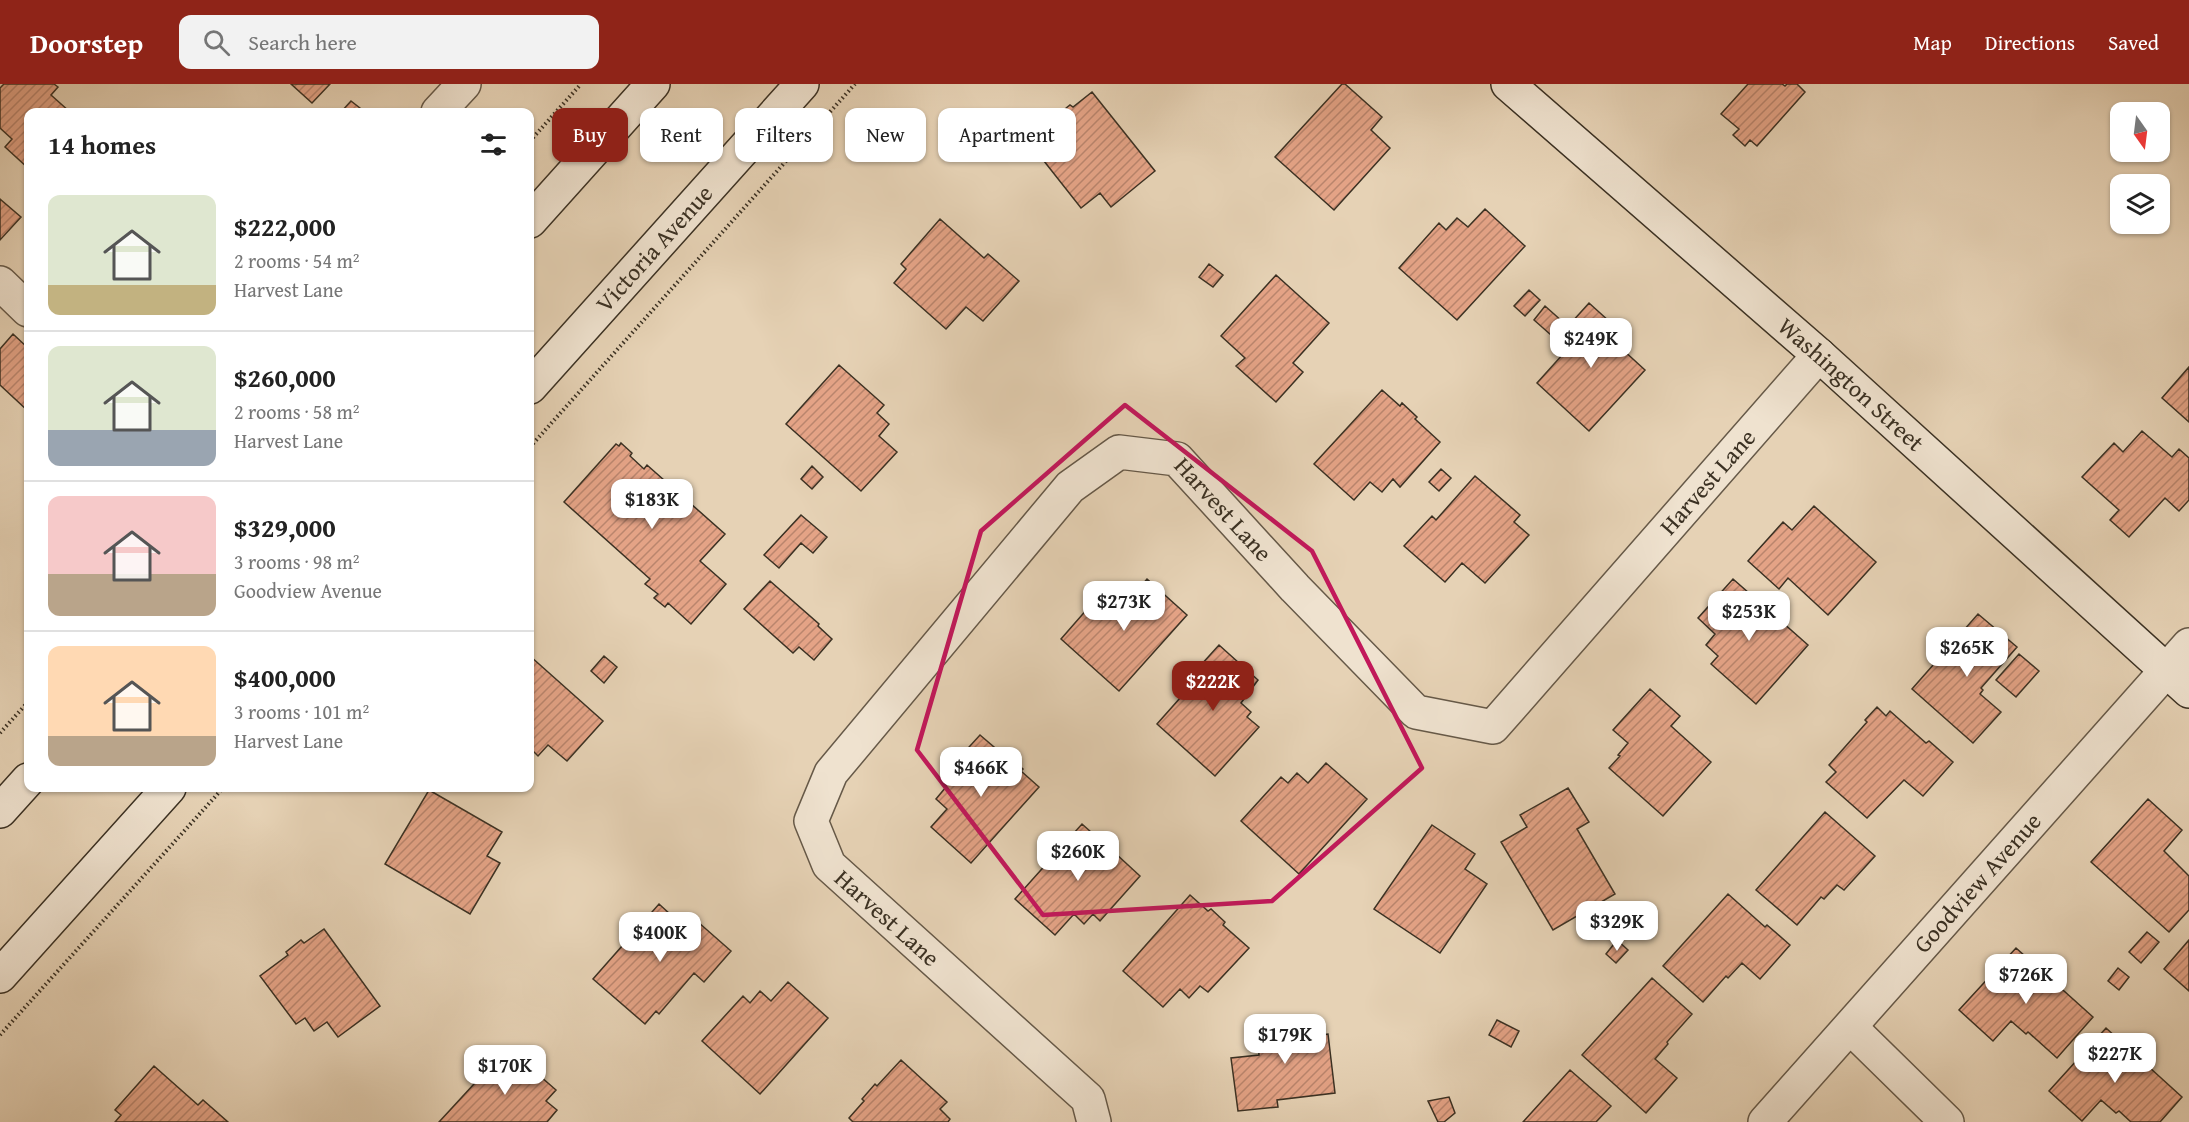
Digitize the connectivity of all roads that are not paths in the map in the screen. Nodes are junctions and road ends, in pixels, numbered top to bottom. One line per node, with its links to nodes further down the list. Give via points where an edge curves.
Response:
1 (464, 84): 5 (street)
2 (653, 84): 6 (street)
3 (802, 84): 10 (street, Victoria Avenue)
4 (1508, 84): 9 (street, Washington Street)
5 (442, 108)
6 (534, 217)
7 (0, 282): 8 (street)
8 (24, 306)
9 (1819, 355): 12 (street, Washington Street); 18 (street, Harvest Lane, via 1493,727 1416,712 1177,459 1119,452 1070,488 831,773 811,821 829,865 1088,1099)
10 (534, 383)
11 (2189, 645): 12 (street, Goodview Avenue)
12 (2178, 681): 17 (street, Goodview Avenue)
13 (24, 784): 15 (street)
14 (165, 792): 16 (street)
15 (0, 811)
16 (0, 976)
17 (1850, 1026): 19 (street, Goodview Avenue); 20 (street)
18 (1094, 1122)
19 (1765, 1122)
20 (1947, 1122)

